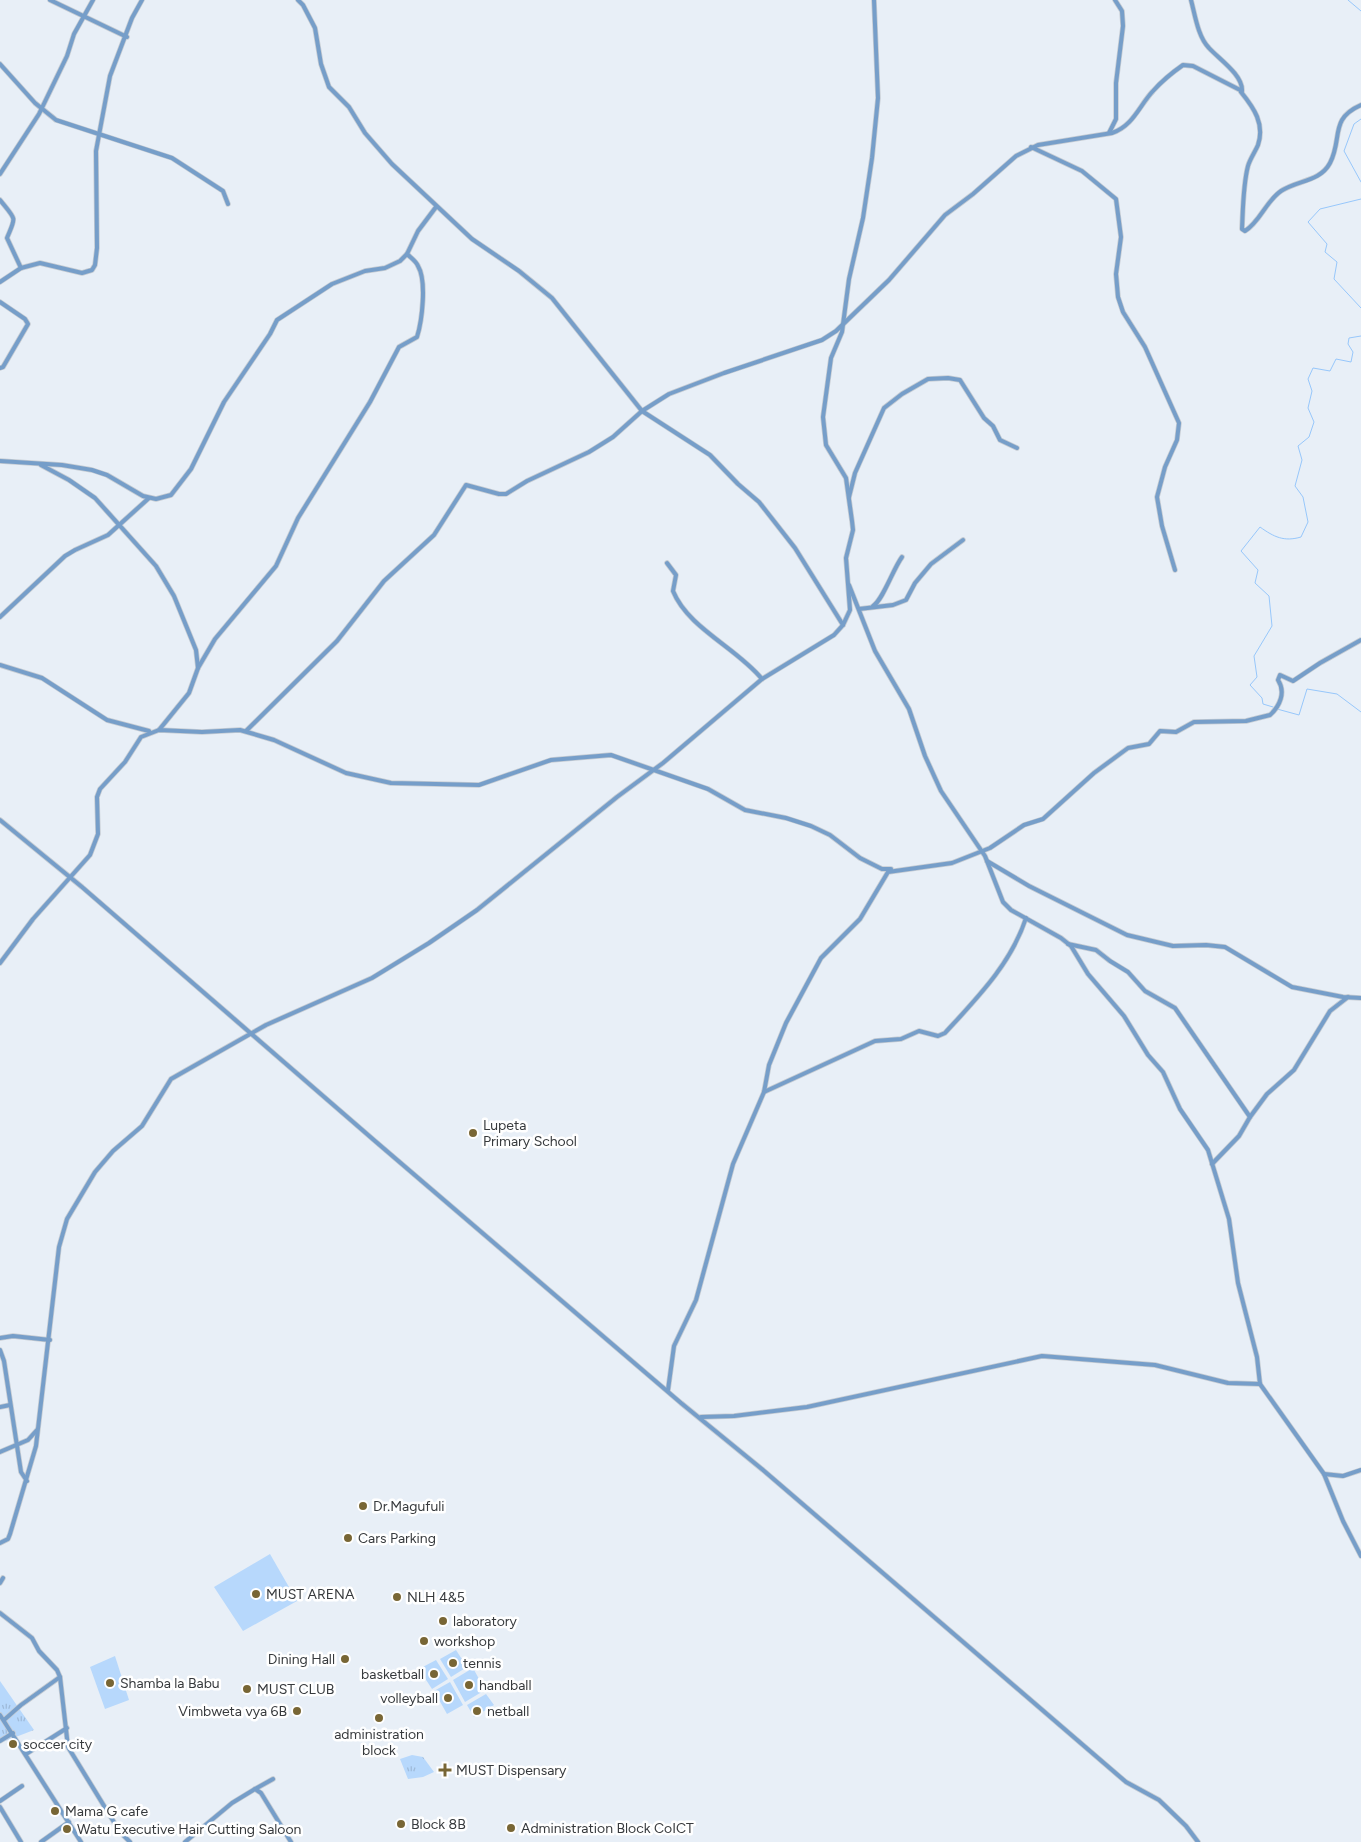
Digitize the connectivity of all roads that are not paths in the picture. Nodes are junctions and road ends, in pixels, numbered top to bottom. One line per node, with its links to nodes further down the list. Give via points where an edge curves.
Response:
1 (50, 0): 8 (street)
2 (93, 0): 8 (street)
3 (142, 0): 9 (street, via 132,18)
4 (298, 0): 20 (street, via 313,22 321,64 332,91 349,107 365,133 392,164)
5 (874, 0): 25 (street, via 878,102 864,213)
6 (1115, 0): 14 (street, via 1122,11 1123,26 1116,83 1116,119)
7 (1191, 0): 11 (street, via 1206,44 1235,76 1242,87)
8 (84, 16): 9 (street); 13 (street)
9 (127, 37): 15 (street, via 110,76)
10 (0, 64): 13 (street)
11 (1241, 92): 12 (street, via 1256,112 1260,133 1248,171 1244,231 1279,192 1314,178 1326,168 1332,157 1340,121); 14 (street, via 1193,66 1183,65 1154,90 1129,123)
12 (1361, 105)
13 (42, 109): 15 (street, via 60,122); 17 (street)
14 (1109, 133): 16 (street)
15 (99, 134): 19 (street, via 172,158 223,191); 22 (street, via 95,160 95,265 92,270 82,273 44,262)
16 (1031, 148): 25 (street, via 1012,159 945,215 889,280); 37 (street, via 1082,171 1116,199 1121,237 1116,274 1118,297 1179,423 1177,440 1157,500)
17 (0, 174)
18 (0, 200): 22 (street, via 14,220 7,238)
19 (228, 204)
20 (436, 207): 21 (street, via 418,231); 27 (street, via 472,239 552,298)
21 (407, 254): 31 (street, via 391,266 365,270 325,287 277,320 224,402 181,484 169,496); 45 (street, via 420,271 422,304 417,337 399,347 370,402 298,518 276,566 215,639)
22 (21, 268): 23 (street)
23 (0, 282)
24 (0, 302): 26 (street, via 28,324)
25 (842, 325): 27 (street, via 815,344 700,382 663,397); 32 (street, via 831,358 823,425 828,448 846,478)
26 (0, 368)
27 (642, 411): 42 (street, via 710,455 765,509 805,562); 48 (street, via 589,452 506,494 464,486 434,535 384,580 337,641)
28 (1018, 448): 32 (street, via 1000,440 960,380 928,379 882,410 855,473)
29 (0, 461): 30 (street)
30 (39, 464): 31 (street, via 102,473); 33 (street, via 90,494)
31 (149, 498): 33 (street)
32 (849, 498): 38 (street, via 853,530 846,555)
33 (118, 525): 41 (street, via 108,535 70,553); 45 (street, via 166,580 194,642)
34 (963, 540): 39 (street, via 931,564 906,600 893,605)
35 (902, 558): 39 (street, via 879,602)
36 (667, 563): 46 (street, via 676,575 673,592 684,609)
37 (1175, 570)
38 (848, 583): 40 (street); 42 (street, via 850,610)
39 (871, 606): 40 (street)
40 (859, 609): 52 (street, via 875,651 908,709 941,791)
41 (0, 616)
42 (843, 625): 46 (street, via 834,635)
43 (1361, 640): 52 (street, via 1295,680 1289,681 1280,676 1282,694 1273,713 1246,721 1194,722 1176,732 1160,731 1149,744 1128,748 1094,773 1043,819 1024,825)
44 (0, 665): 49 (street, via 42,678 107,720)
45 (198, 668): 47 (street, via 189,693)
46 (762, 678): 50 (street)
47 (159, 730): 48 (street); 49 (street)
48 (246, 731): 50 (street, via 274,740 346,773 391,783 479,785 551,760 605,754)
49 (152, 732): 55 (street, via 141,737 125,762 97,793 97,839 87,860)
50 (653, 771): 54 (street, via 708,789 745,810 811,826 827,833 875,866); 61 (street, via 477,910 415,952 372,978)
51 (0, 820): 55 (street)
52 (982, 851): 53 (street); 54 (street, via 952,863)
53 (987, 861): 56 (street, via 1003,902); 59 (street, via 1127,936 1173,946 1225,948 1287,984)
54 (895, 869): 62 (street, via 885,875 860,919 826,953 811,975 786,1022 771,1060)
55 (70, 878): 58 (street); 61 (street)
56 (1026, 918): 57 (street); 62 (street, via 1017,942 996,976 945,1033 938,1036 919,1031 901,1039 875,1041)
57 (1068, 944): 63 (street, via 1094,948 1128,972 1144,991 1175,1008); 64 (street, via 1088,974 1124,1016 1162,1072 1180,1109 1208,1150)
58 (0, 962)
59 (1348, 998): 60 (street); 63 (street, via 1330,1011 1294,1070 1271,1090)
60 (1361, 998)
61 (252, 1033): 66 (street, via 171,1079 142,1126 95,1172 67,1219 59,1247); 69 (street)
62 (764, 1092): 69 (street, via 734,1164 696,1300 674,1346)
63 (1250, 1117): 64 (street, via 1239,1136)
64 (1212, 1164): 68 (street, via 1229,1219 1238,1283 1257,1357)
65 (0, 1338): 66 (street, via 13,1336)
66 (50, 1340): 73 (street)
67 (0, 1350): 70 (street)
68 (1260, 1384): 72 (street, via 1228,1383 1155,1365 1042,1356 807,1406); 77 (street)
69 (668, 1390): 72 (street)
70 (10, 1405): 71 (street); 74 (street)
71 (0, 1407)
72 (700, 1417): 104 (street, via 1126,1782 1159,1800)
73 (38, 1428): 74 (street, via 30,1439); 78 (street)
74 (17, 1446): 75 (street); 78 (street, via 22,1475)
75 (0, 1452)
76 (1361, 1470): 77 (street, via 1343,1476)
77 (1324, 1474): 80 (street)
78 (27, 1481): 79 (street, via 8,1539)
79 (0, 1543)
80 (1361, 1556)
81 (3, 1578): 82 (street)
82 (0, 1583)
83 (2, 1614): 84 (street); 85 (street, via 32,1638)
84 (0, 1619)
85 (60, 1676): 87 (street); 88 (street)
86 (0, 1715): 87 (street)
87 (4, 1720): 89 (street)
88 (67, 1728): 91 (street); 101 (street, via 66,1741 74,1760 120,1832)
89 (13, 1733): 90 (street); 91 (street)
90 (0, 1741)
91 (26, 1754): 97 (street)
92 (273, 1779): 94 (street)
93 (22, 1786): 95 (street)
94 (254, 1789): 102 (street); 103 (street, via 260,1793)
95 (0, 1801)
96 (0, 1807): 98 (street)
97 (69, 1822): 99 (street); 100 (street)
98 (21, 1842)
99 (41, 1842)
100 (81, 1842)
101 (130, 1842)
102 (185, 1842)
103 (291, 1842)
104 (1198, 1842)

